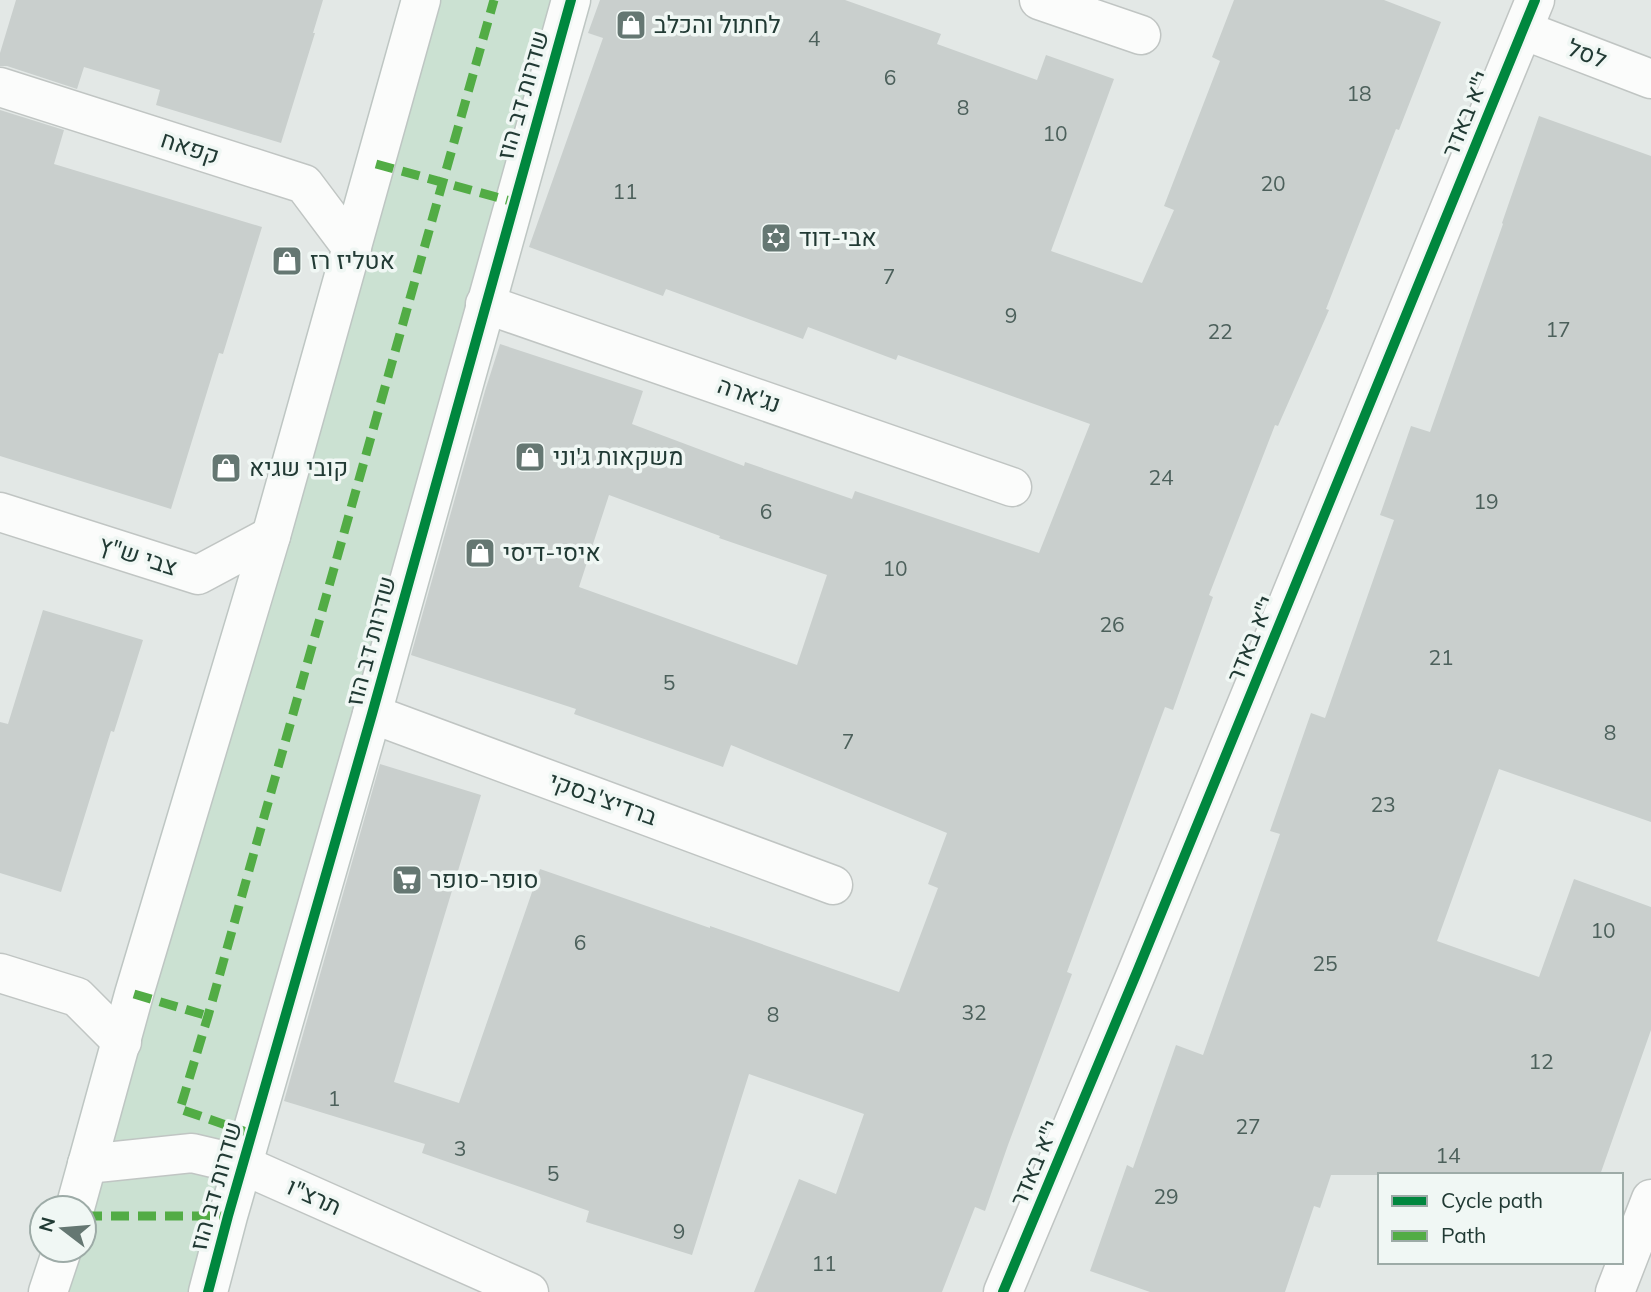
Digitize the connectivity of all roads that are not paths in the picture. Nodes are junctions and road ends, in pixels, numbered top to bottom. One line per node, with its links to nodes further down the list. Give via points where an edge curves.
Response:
1 (421, 0): 8 (street)
2 (571, 0): 9 (street, שדרות דב הוז)
3 (1039, 0): 5 (street)
4 (1529, 15): 6 (street, לסל); 25 (street, י"א באדר)
5 (1141, 35)
6 (1651, 79)
7 (0, 87): 8 (street, קפאח, via 304,184)
8 (352, 248): 12 (street)
9 (485, 304): 10 (street, נג'ארה); 13 (street, שדרות דב הוז)
10 (1012, 487)
11 (0, 512): 12 (street, צבי ש"ץ, via 198,575)
12 (271, 536): 16 (street)
13 (372, 714): 14 (street, ברדיצ'בסקי); 18 (street, שדרות דב הוז)
14 (833, 885)
15 (0, 973): 16 (street, via 77,997)
16 (122, 1042): 17 (street)
17 (87, 1164): 18 (street, תרצ"ו, via 192,1153); 19 (street)
18 (243, 1165): 23 (street, שדרות דב הוז); 24 (street, תרצ"ו)
19 (79, 1194)
20 (1651, 1199): 26 (street)
21 (57, 1264): 22 (street)
22 (48, 1292)
23 (208, 1292)
24 (529, 1292)
25 (1003, 1292)
26 (1615, 1292)

